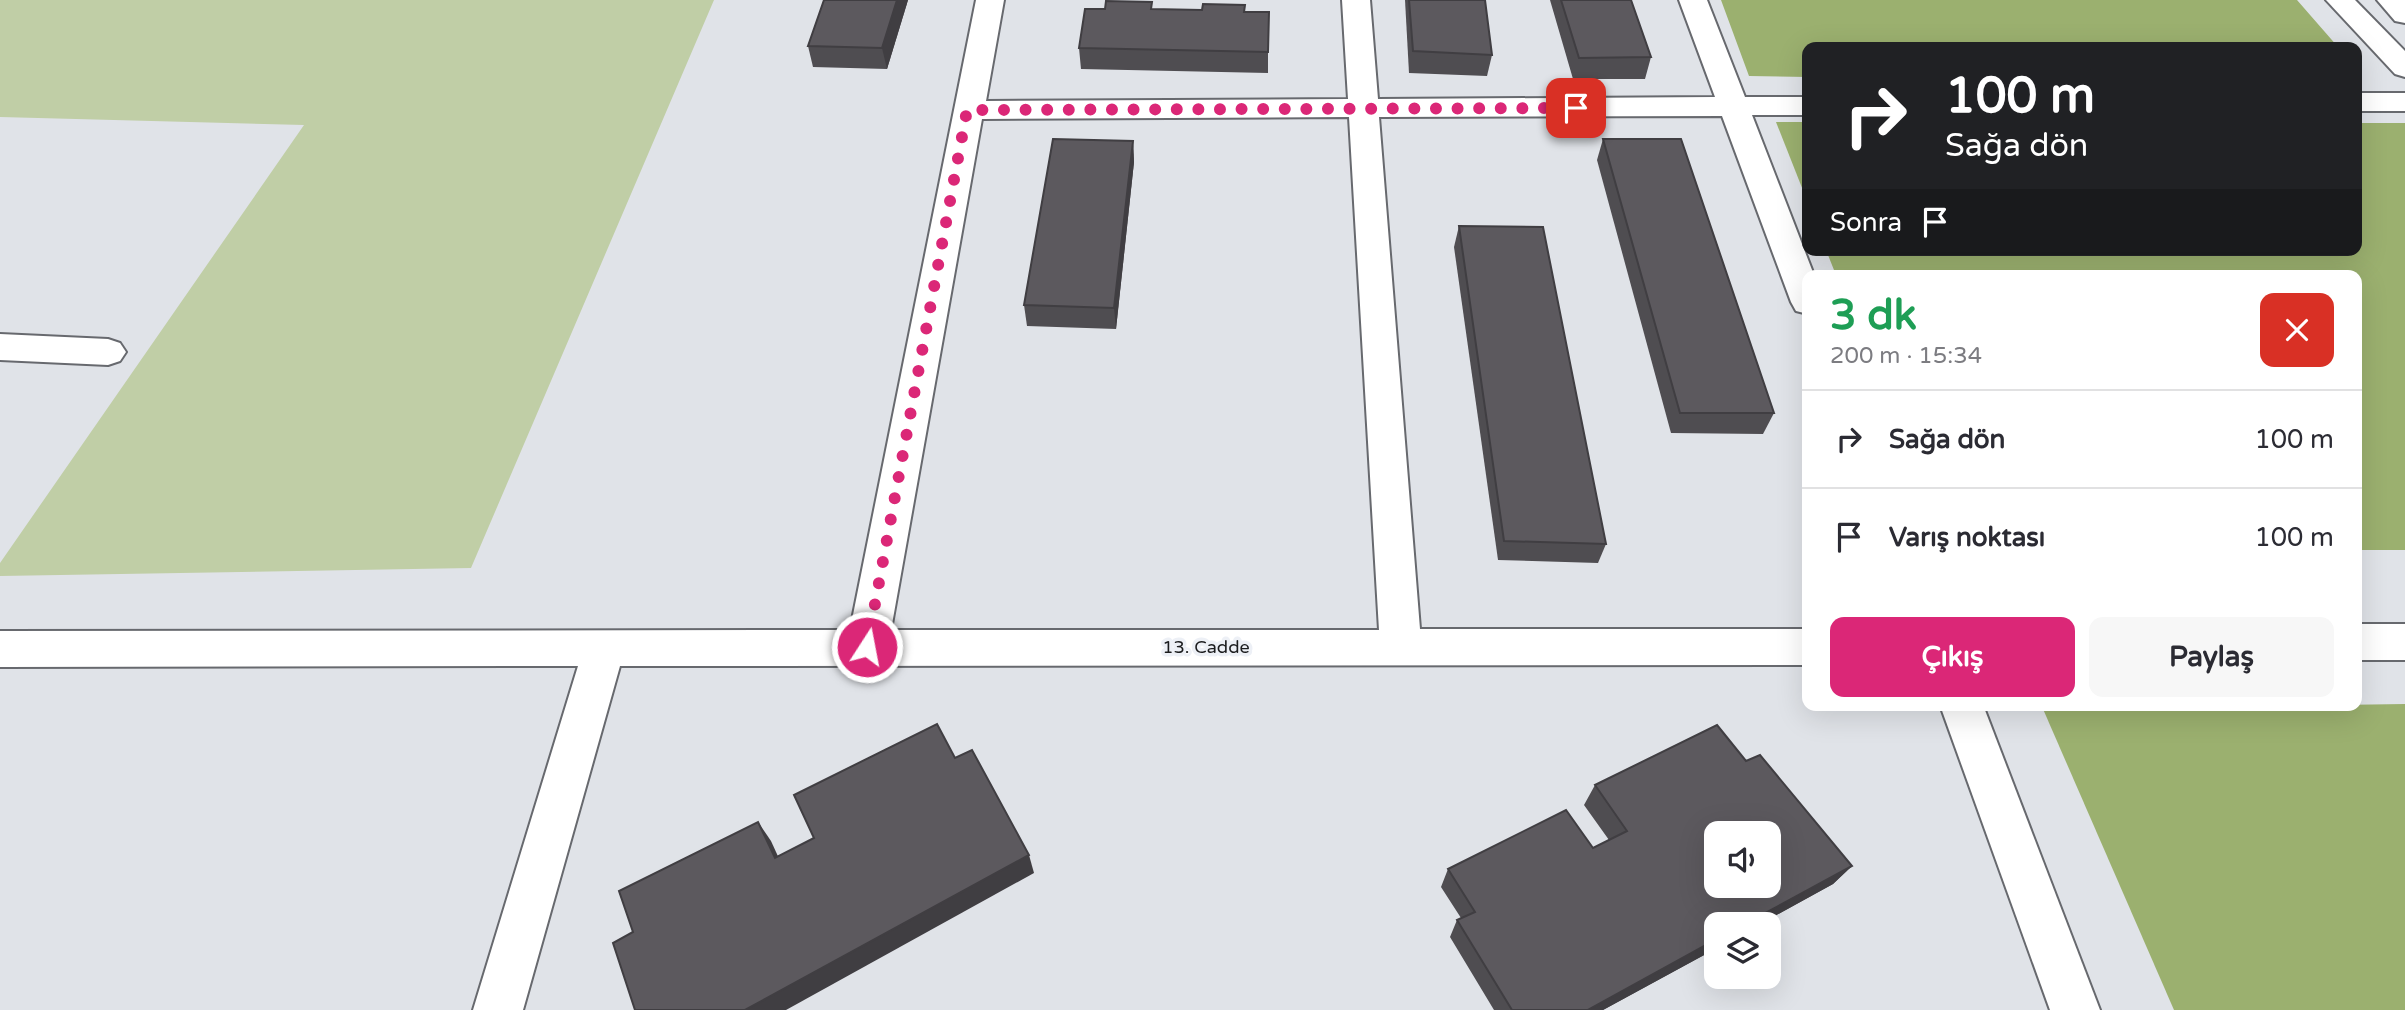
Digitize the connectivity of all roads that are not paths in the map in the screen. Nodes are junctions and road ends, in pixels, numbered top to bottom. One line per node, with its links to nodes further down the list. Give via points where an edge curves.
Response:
1 (990, 0): 12 (street)
2 (1356, 0): 13 (street)
3 (1693, 0): 10 (street)
4 (2340, 0): 7 (street)
5 (2391, 0): 6 (street)
6 (2405, 15)
7 (2405, 68)
8 (2405, 102): 9 (street)
9 (2362, 103)
10 (1733, 106): 11 (street); 13 (street); 14 (street)
11 (1802, 106)
12 (967, 110): 13 (street); 19 (street)
13 (1366, 110): 21 (street)
14 (1802, 286)
15 (0, 347): 16 (street)
16 (108, 352)
17 (2362, 642): 18 (street)
18 (2405, 642)
19 (867, 647): 21 (street, 13. Cadde); 23 (street, 13. Cadde)
20 (1802, 647): 21 (street, 13. Cadde)
21 (1401, 648)
22 (0, 649): 23 (street, 13. Cadde)
23 (604, 650): 25 (street)
24 (1963, 711): 26 (street)
25 (498, 1010)
26 (2075, 1010)

